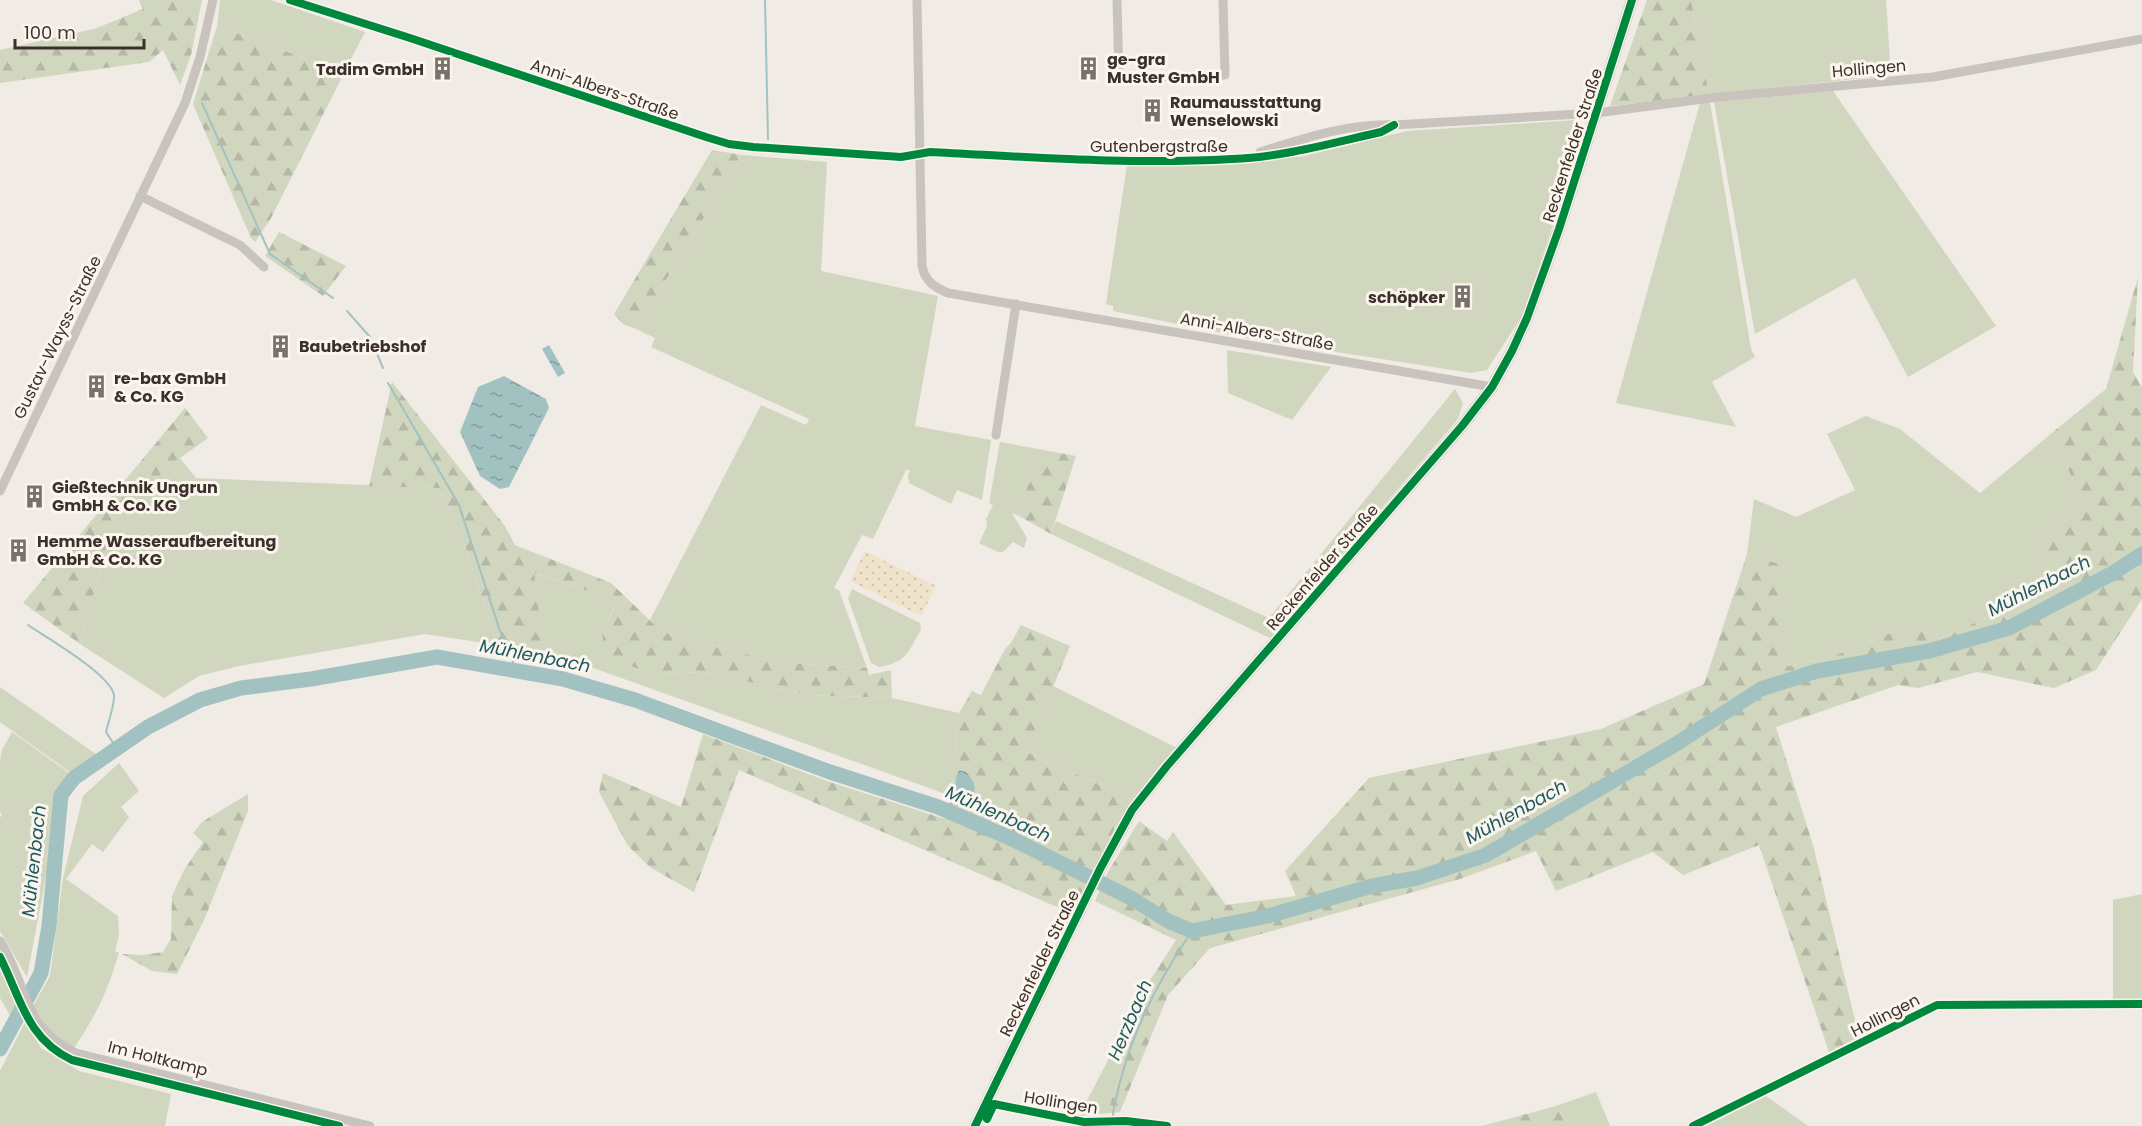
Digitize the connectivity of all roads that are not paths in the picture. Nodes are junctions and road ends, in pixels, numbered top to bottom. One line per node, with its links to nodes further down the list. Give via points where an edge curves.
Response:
1 (213, 0): 10 (street, Gustav-Wayss-Straße, via 184,104)
2 (290, 0): 9 (street, Anni-Albers-Straße, via 729,144 901,157)
3 (917, 0): 9 (street)
4 (1117, 0): 5 (street, via 1119,78 1225,75)
5 (1223, 0)
6 (1632, 0): 8 (street, Reckenfelder Straße)
7 (2142, 39): 8 (street, Hollingen, via 1933,78 1711,98)
8 (1596, 113): 9 (street, Gutenbergstraße, via 1379,125 1324,134 1234,159 1124,162); 13 (street, Reckenfelder Straße, via 1527,318)
9 (919, 154): 12 (street, Anni-Albers-Straße, via 924,274 948,293)
10 (140, 196): 11 (street, via 240,245); 15 (street, Gustav-Wayss-Straße)
11 (264, 267)
12 (1016, 304): 13 (street, Anni-Albers-Straße); 14 (street)
13 (1492, 387): 18 (street, Reckenfelder Straße, via 1132,810)
14 (996, 435)
15 (0, 491)
16 (0, 941): 19 (street, Im Holtkamp, via 33,1016 60,1046)
17 (2142, 1004): 22 (street, Hollingen, via 1936,1005)
18 (987, 1102): 20 (street, Reckenfelder Straße); 21 (street, Hollingen, via 1084,1122)
19 (370, 1126)
20 (975, 1126)
21 (1167, 1126)
22 (1693, 1126)

